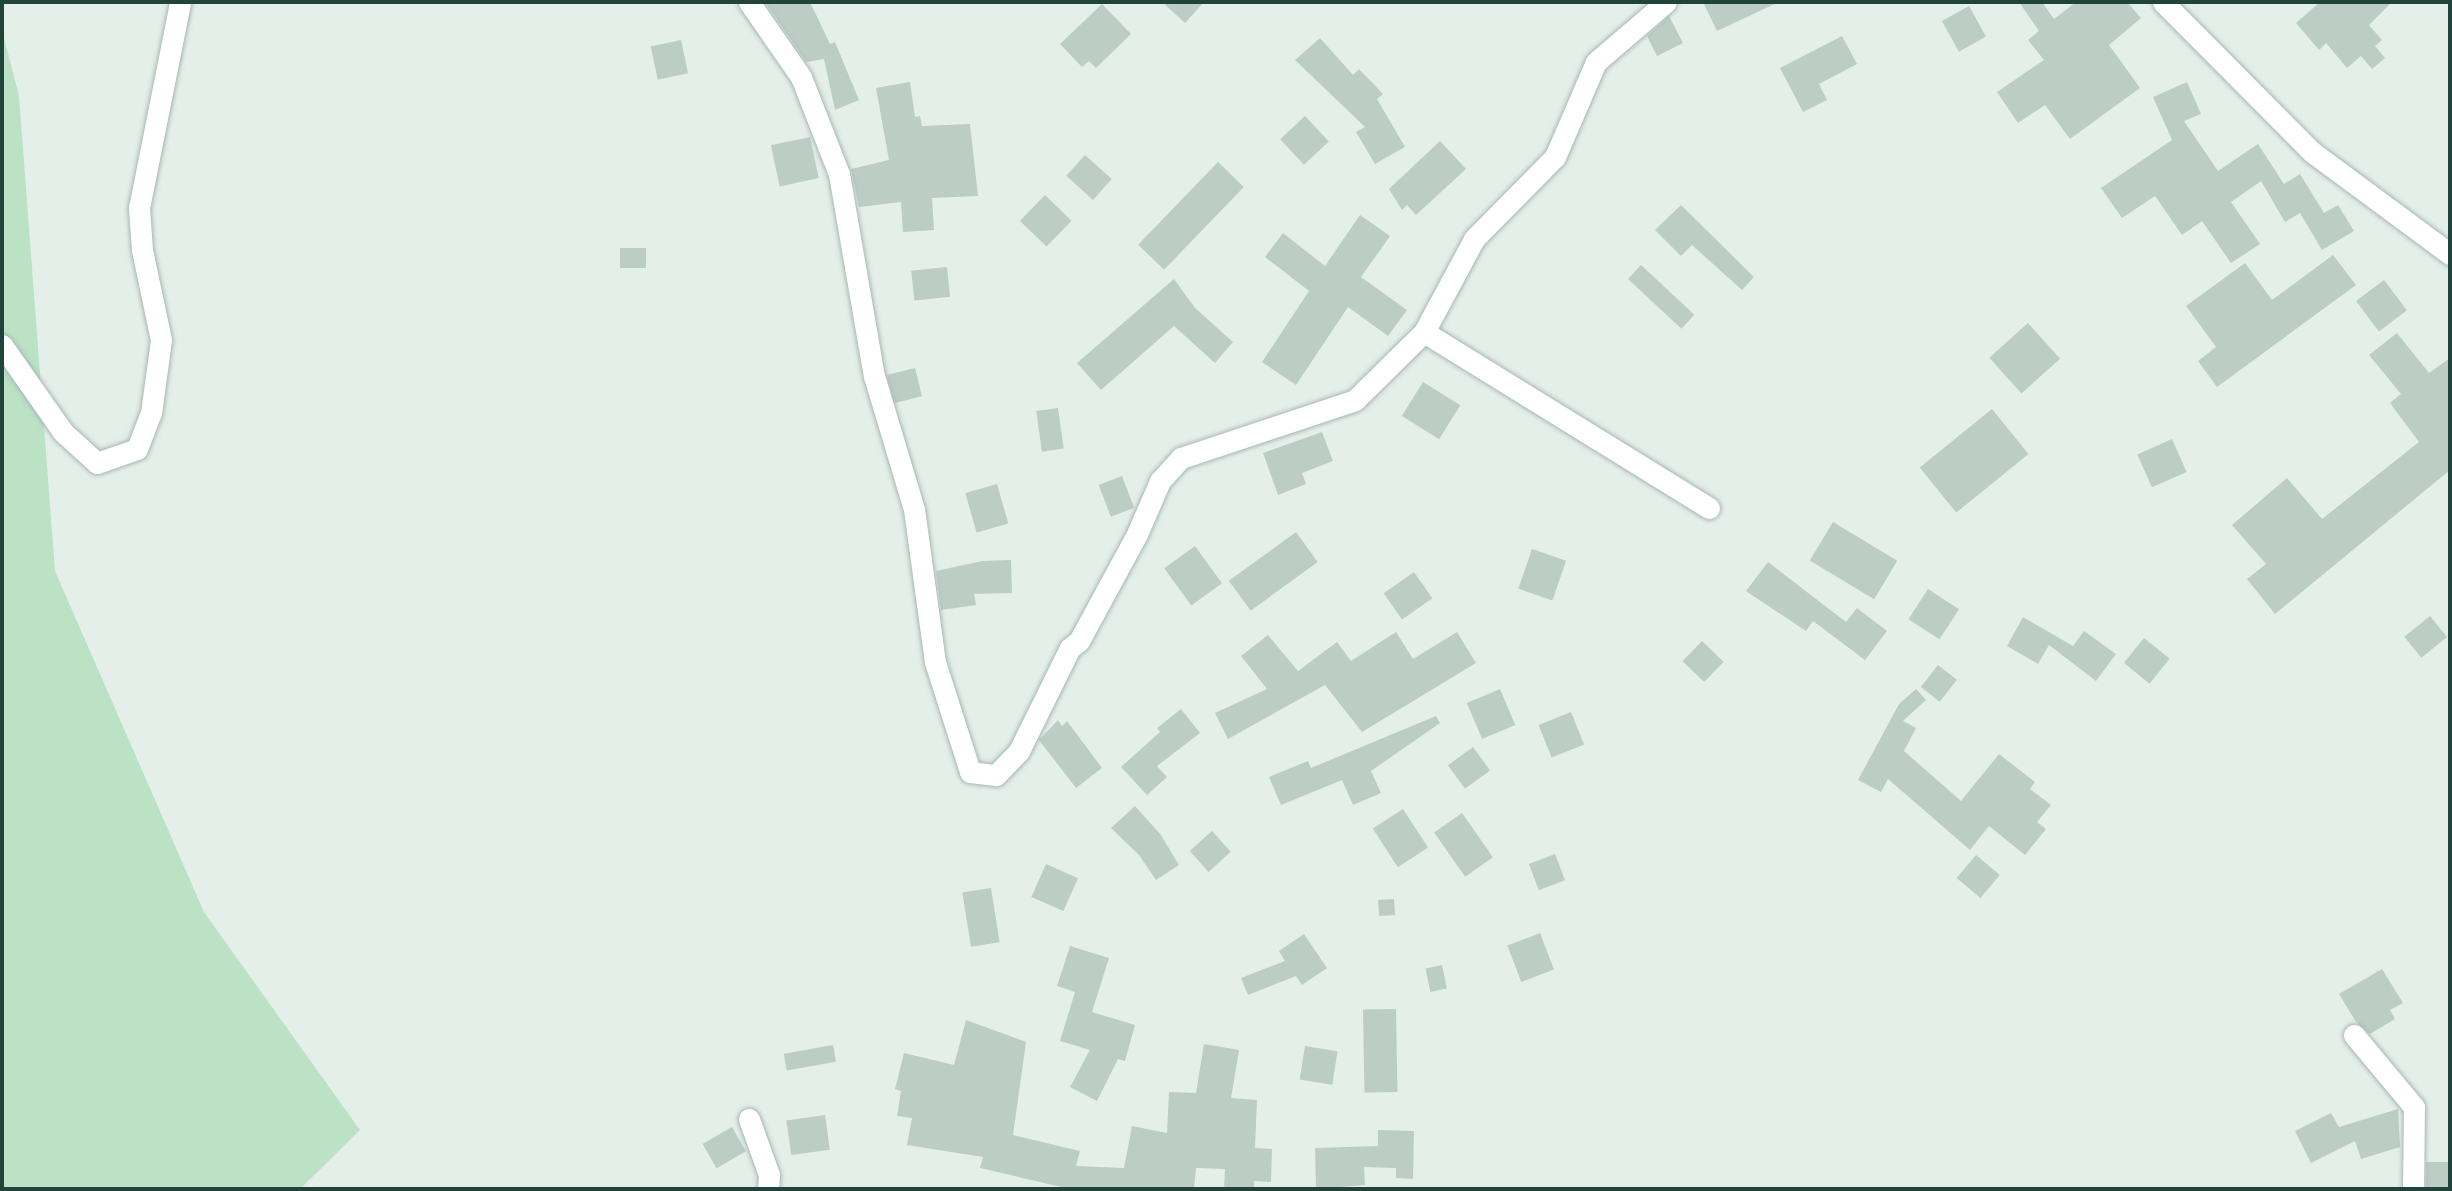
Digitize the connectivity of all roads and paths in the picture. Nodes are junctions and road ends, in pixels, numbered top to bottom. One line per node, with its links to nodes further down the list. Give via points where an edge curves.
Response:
1 (180, 2): 7 (street, via 139,208 142,250 161,340 151,413 137,449 97,463 63,432)
2 (748, 2): 6 (street, via 801,77 839,174 874,376 914,509 934,662 970,772 996,775 1019,751 1070,648 1079,641 1137,534 1160,481 1181,458 1355,400)
3 (1666, 2): 6 (street, via 1596,62 1555,157 1474,239)
4 (2163, 2): 5 (street, via 2312,152)
5 (2450, 254)
6 (1424, 332): 8 (street)
7 (2, 345)
8 (1709, 508)
9 (2354, 1035): 12 (street, via 2414,1107)
10 (749, 1119): 11 (street, via 769,1175)
11 (768, 1189)
12 (2413, 1189)

